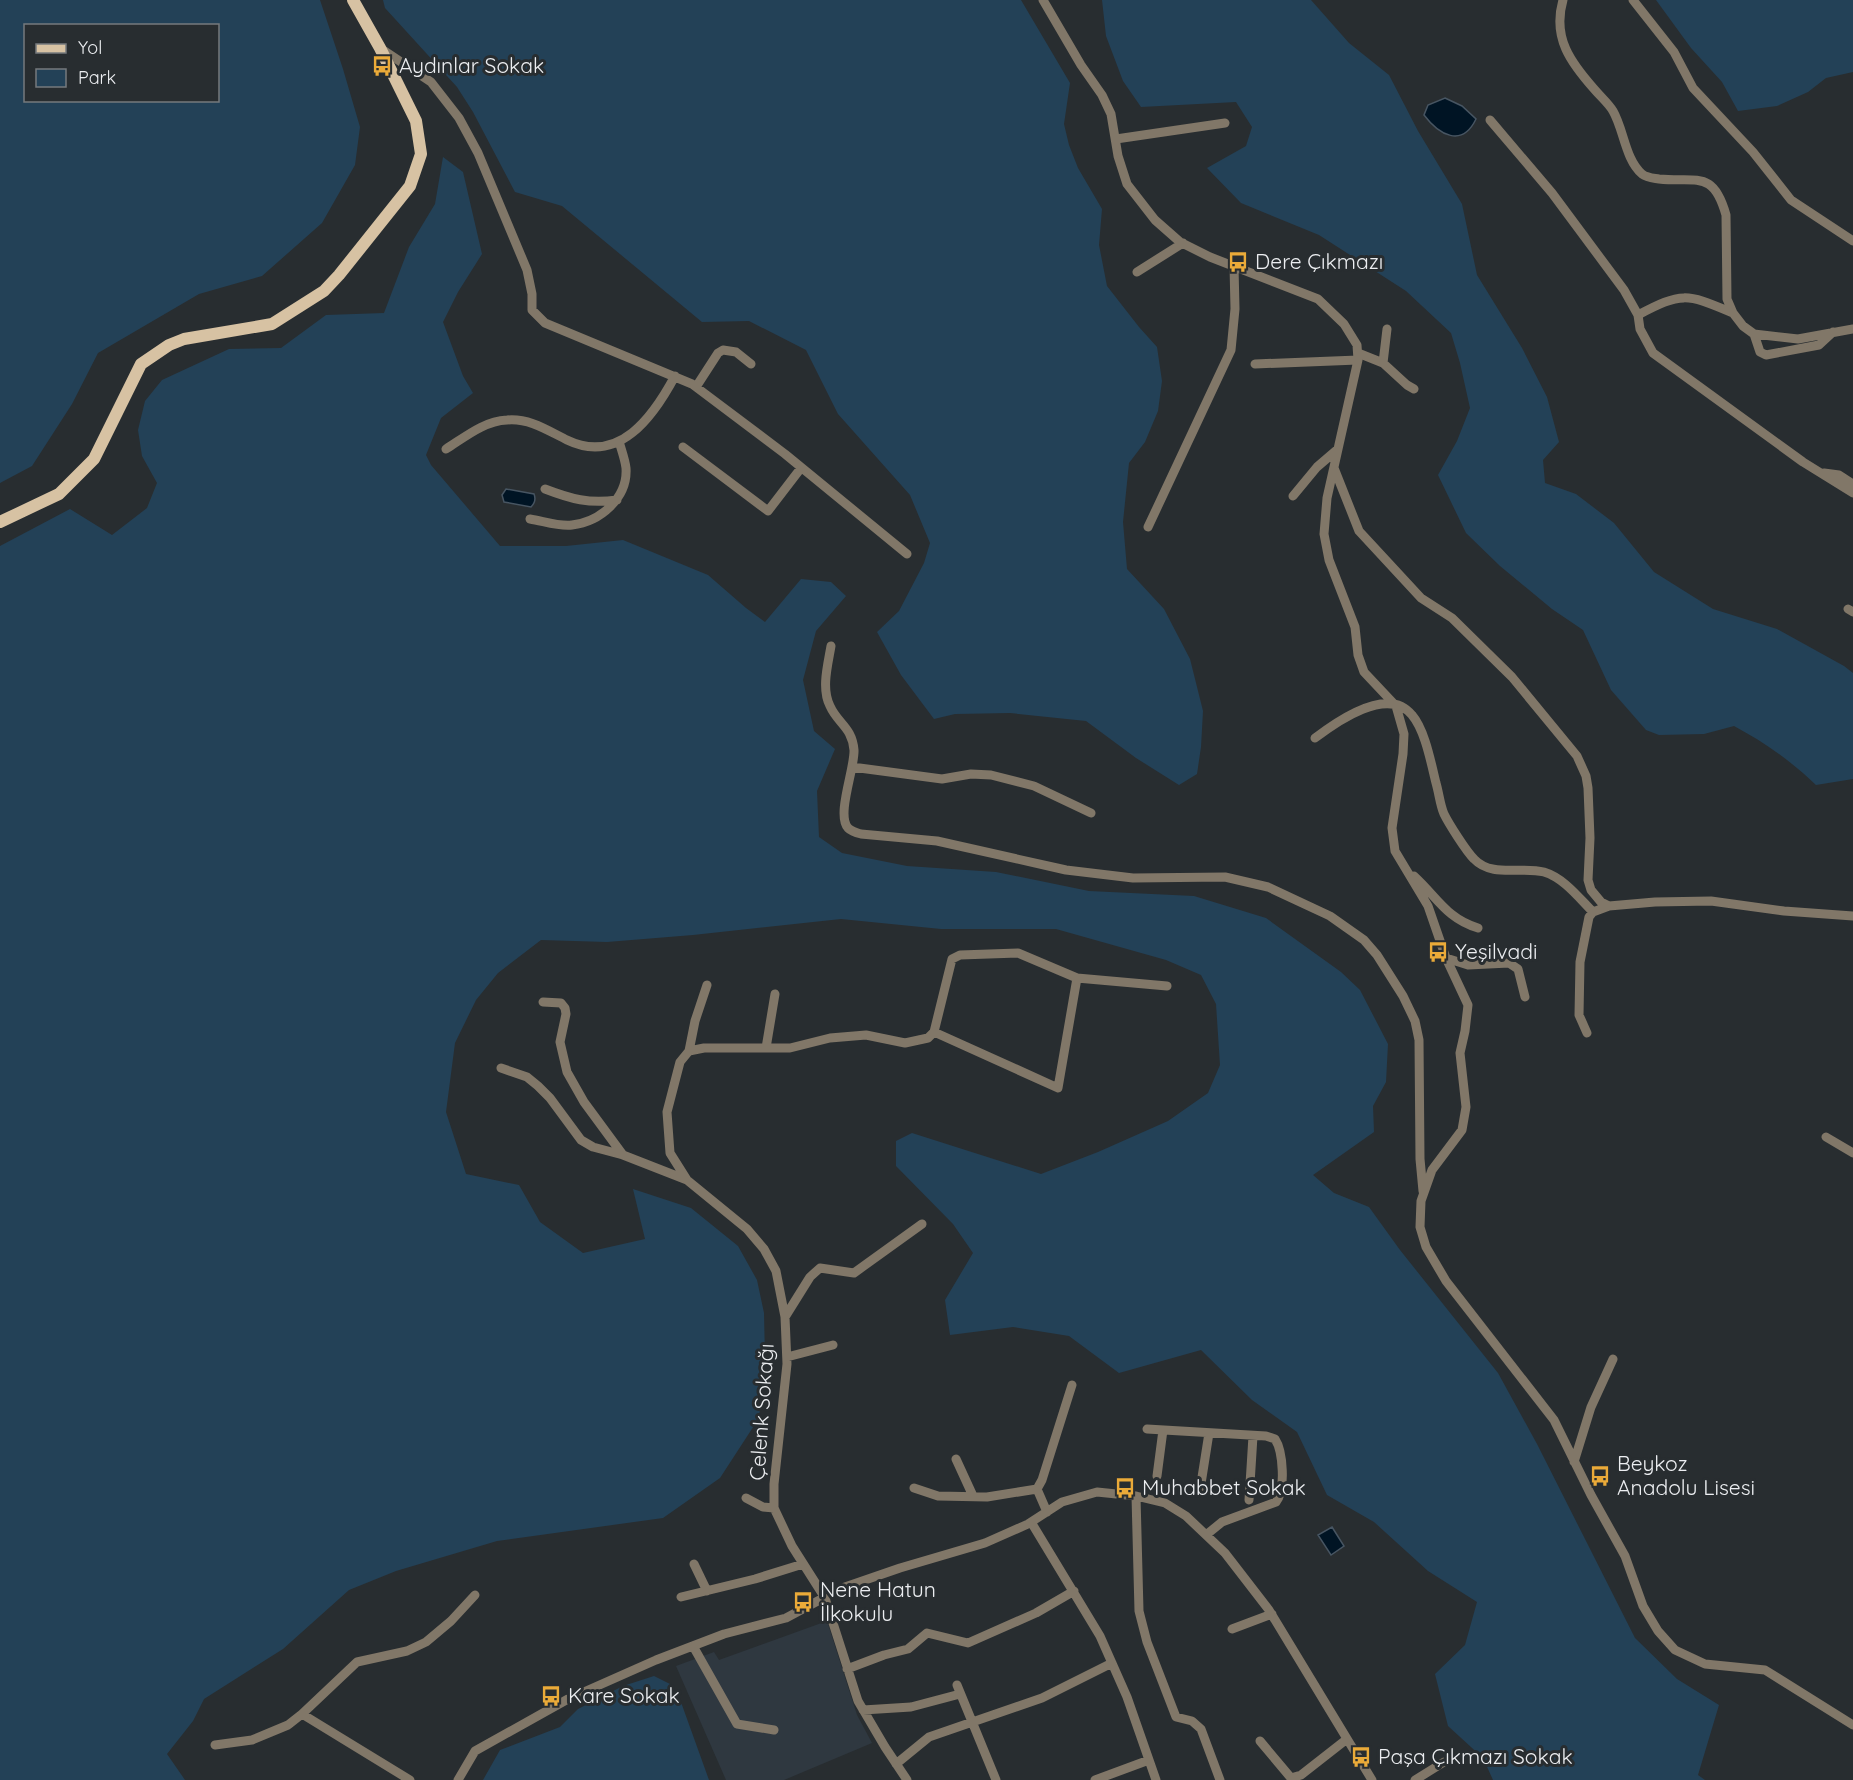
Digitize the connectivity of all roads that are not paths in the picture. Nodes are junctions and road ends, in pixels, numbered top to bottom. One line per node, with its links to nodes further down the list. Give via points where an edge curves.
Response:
1 (353, 0): 5 (main road)
2 (1042, 0): 8 (street, via 1102,95 1112,114)
3 (1563, 0): 13 (street, via 1559,24 1571,59 1613,111 1636,166 1648,177 1703,179 1722,202 1726,215 1727,299)
4 (1633, 0): 9 (street, via 1674,52 1693,88 1753,152 1791,200)
5 (380, 48): 23 (street, via 431,82 459,118 478,153 527,270 532,310 545,323); 39 (main road, via 416,122 421,154 410,186 339,275 324,291 272,324 184,339 141,364 94,459 59,494)
6 (1490, 120): 14 (street, via 1552,193)
7 (1225, 123): 8 (street)
8 (1116, 139): 10 (street, via 1126,184 1155,220)
9 (1853, 241)
10 (1183, 243): 11 (street); 12 (street)
11 (1234, 266): 19 (street, via 1318,299 1344,324 1357,345); 40 (street, via 1232,350)
12 (1137, 272)
13 (1733, 313): 14 (street, via 1682,296); 18 (street)
14 (1638, 315): 32 (street, via 1640,329 1653,353)
15 (1387, 329): 20 (street)
16 (1853, 329): 17 (street)
17 (1833, 332): 18 (street, via 1798,339); 18 (street, via 1819,345 1766,355 1760,352)
18 (1754, 334)
19 (1358, 357): 20 (street); 22 (street); 29 (street)
20 (1383, 363): 25 (street)
21 (751, 364): 24 (street, via 736,352 723,350)
22 (1255, 364)
23 (675, 376): 24 (street); 26 (street, via 660,404 635,432)
24 (696, 387): 30 (street)
25 (1414, 389)
26 (619, 441): 28 (street, via 588,447 526,420 508,419 490,422); 37 (street, via 626,468)
27 (683, 447): 30 (street, via 768,511)
28 (446, 449)
29 (1338, 449): 31 (street); 36 (street)
30 (801, 468): 41 (street)
31 (1334, 468): 43 (street, via 1326,498 1324,534 1329,560 1355,627 1364,672); 48 (street, via 1359,531 1421,598 1452,618 1512,677 1577,756 1588,788 1588,880 1591,890)
32 (1818, 472): 33 (street, via 1839,475); 35 (street)
33 (1853, 484)
34 (545, 489): 37 (street, via 573,500)
35 (1853, 493)
36 (1293, 496)
37 (618, 500): 38 (street, via 593,519 572,525)
38 (530, 519)
39 (0, 522)
40 (1148, 527)
41 (907, 554)
42 (831, 646): 45 (street, via 826,696 851,734)
43 (1396, 706): 44 (street, via 1380,703 1358,711); 47 (street, via 1404,734 1392,828 1395,851); 49 (street, via 1411,714 1420,729 1444,814 1473,858 1487,869 1552,876)
44 (1315, 738)
45 (852, 767): 46 (street, via 942,778 991,775 1034,786); 68 (street, via 845,822 849,829 861,834 938,841 1077,872 1133,878 1225,877 1268,887 1330,916 1364,940 1377,955 1415,1021 1419,1040)
46 (1091, 813)
47 (1406, 869): 51 (street, via 1430,890 1446,912); 52 (street, via 1428,906)
48 (1608, 906): 49 (street); 50 (street, via 1711,901)
49 (1593, 912): 60 (street, via 1580,962 1579,1015)
50 (1853, 916)
51 (1478, 928)
52 (1446, 958): 57 (street, via 1468,965 1509,963 1518,969); 68 (street, via 1468,1005 1460,1053 1466,1107 1462,1130 1432,1170)
53 (1077, 978): 55 (street); 59 (street, via 1018,953 960,955 952,959); 59 (street, via 1058,1088)
54 (707, 985): 62 (street, Çelenk Sokağı, via 694,1021)
55 (1167, 986)
56 (775, 994): 61 (street)
57 (1525, 997)
58 (543, 1002): 66 (street, via 561,1003 565,1008 560,1042 567,1071 584,1102)
59 (934, 1032): 61 (street, via 928,1038 905,1043 866,1035 830,1038 790,1048)
60 (1587, 1033)
61 (766, 1048): 62 (street)
62 (689, 1051): 67 (street, Çelenk Sokağı, via 681,1062 667,1112 670,1153)
63 (501, 1068): 66 (street, Çelenk Sokağı, via 527,1077 538,1086 581,1140)
64 (1826, 1137): 65 (street)
65 (1853, 1153)
66 (623, 1155): 67 (street, Çelenk Sokağı)
67 (687, 1180): 70 (street, Çelenk Sokağı, via 747,1229 764,1249 776,1272)
68 (1423, 1196): 80 (street, via 1420,1227 1426,1247 1446,1281 1554,1420)
69 (922, 1224): 70 (street, via 854,1273 820,1268)
70 (785, 1317): 72 (street, Çelenk Sokağı)
71 (833, 1345): 72 (street)
72 (787, 1357): 89 (street, Çelenk Sokağı)
73 (1613, 1359): 80 (street, via 1591,1407)
74 (1072, 1385): 83 (street)
75 (1147, 1430): 76 (street)
76 (1163, 1430): 77 (street); 81 (street)
77 (1209, 1433): 78 (street); 84 (street)
78 (1253, 1436): 88 (street); 92 (street, via 1275,1439 1280,1446 1281,1496 1276,1502 1222,1522)
79 (956, 1459): 85 (street)
80 (1574, 1462): 108 (street, via 1624,1556 1643,1606 1675,1650 1705,1664 1766,1670)
81 (1158, 1476)
82 (914, 1488): 85 (street, via 938,1496)
83 (1037, 1489): 85 (street); 90 (street)
84 (1200, 1490)
85 (973, 1496)
86 (1136, 1496): 90 (street, via 1097,1492 1062,1502); 92 (street, via 1165,1503); 122 (street, via 1139,1611 1147,1642 1176,1717 1192,1721 1201,1729)
87 (746, 1498): 89 (street)
88 (1249, 1500)
89 (774, 1508): 93 (street, Çelenk Sokağı)
90 (1047, 1512): 91 (street)
91 (1031, 1522): 96 (street); 99 (street, via 985,1543 900,1568)
92 (1206, 1535): 100 (street, via 1225,1553)
93 (803, 1563): 95 (street); 99 (street, Çelenk Sokağı)
94 (694, 1564): 95 (street)
95 (707, 1591): 98 (street)
96 (1074, 1592): 103 (street); 104 (street, via 968,1643 927,1633 908,1649)
97 (475, 1595): 106 (street, via 426,1642 407,1651 357,1662)
98 (681, 1597)
99 (825, 1598): 102 (street, via 786,1618); 104 (street, Çelenk Sokağı)
100 (1272, 1614): 101 (street); 110 (street)
101 (1232, 1629)
102 (693, 1646): 109 (street, via 737,1724); 117 (street, via 568,1699 475,1751)
103 (1112, 1663): 107 (street, via 1042,1698); 113 (street)
104 (847, 1670): 105 (street, Çelenk Sokağı)
105 (863, 1710): 107 (street, via 911,1707 959,1690); 115 (street, Çelenk Sokağı)
106 (302, 1714): 112 (street, via 288,1725 252,1740); 116 (street)
107 (972, 1723): 115 (street, via 929,1737); 119 (street)
108 (1853, 1725)
109 (774, 1730)
110 (1347, 1739): 111 (street, via 1291,1778); 123 (street)
111 (1260, 1740)
112 (215, 1745)
113 (1149, 1760): 120 (street); 121 (street)
114 (1444, 1762): 124 (street)
115 (896, 1764): 118 (street, Çelenk Sokağı)
116 (410, 1780)
117 (458, 1780)
118 (907, 1780)
119 (996, 1780)
120 (1095, 1780)
121 (1156, 1780)
122 (1220, 1780)
123 (1372, 1780)
124 (1415, 1780)

